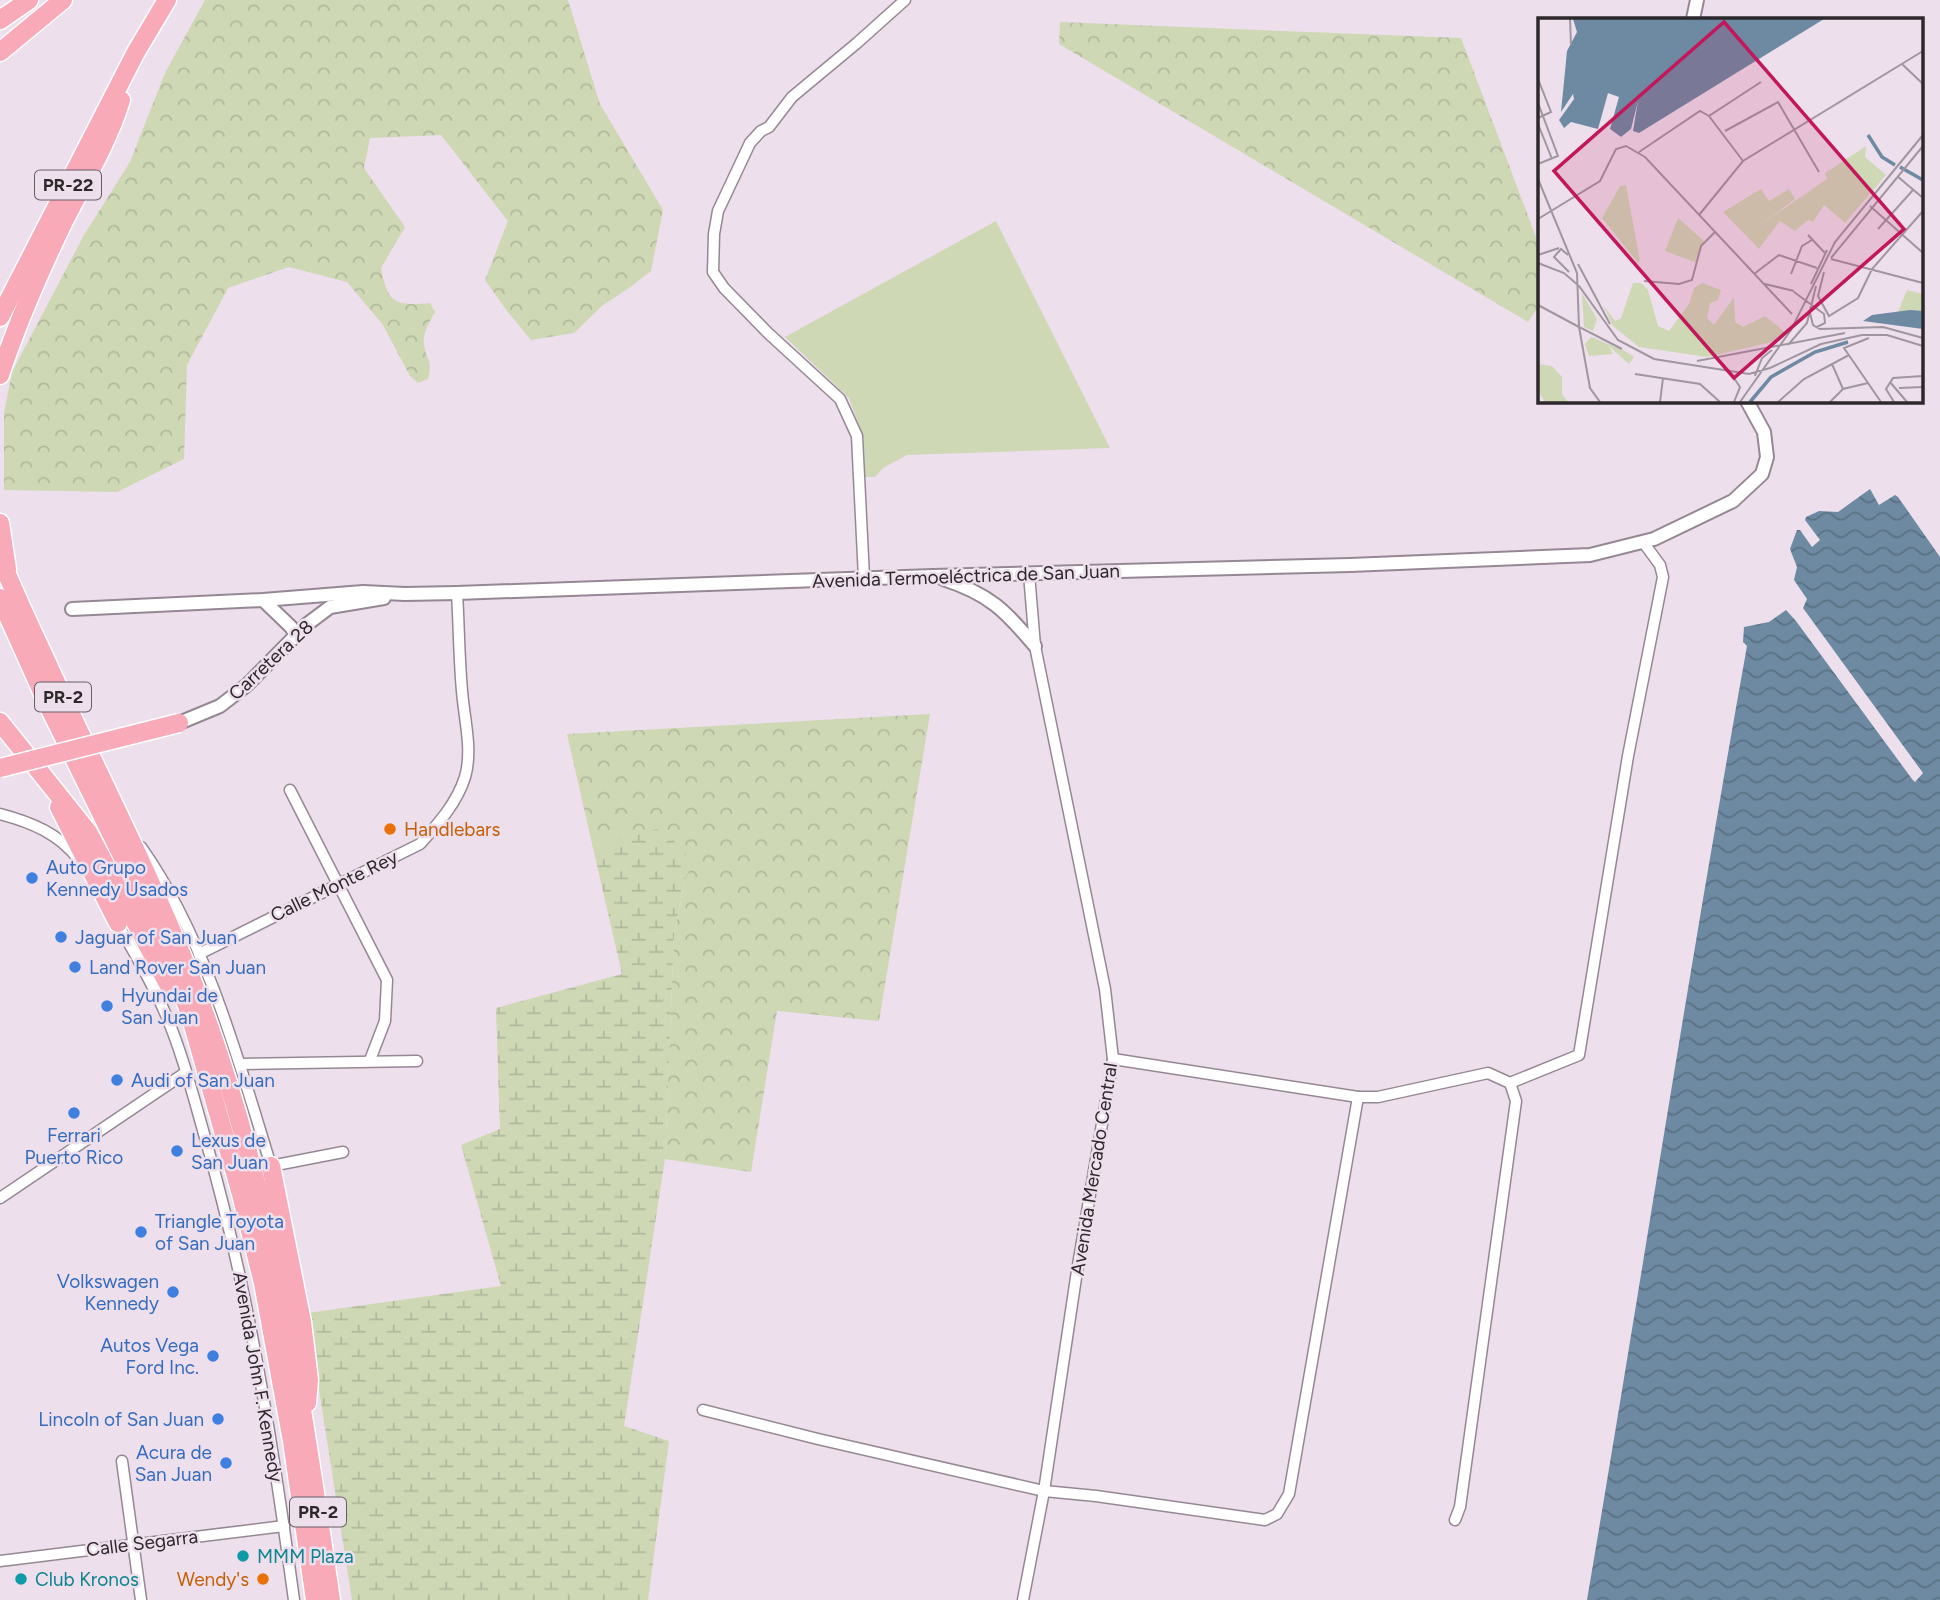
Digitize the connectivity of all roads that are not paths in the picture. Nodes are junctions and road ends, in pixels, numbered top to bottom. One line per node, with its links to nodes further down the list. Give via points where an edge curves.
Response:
1 (63, 0): 9 (highway)
2 (167, 0): 10 (highway, PR-22)
3 (905, 0): 19 (street, via 792,97 750,143 718,211 714,234 713,272 724,288 840,399 857,436)
4 (1697, 0): 7 (street)
5 (25, 3): 6 (highway); 8 (highway)
6 (0, 12)
7 (1693, 18)
8 (0, 20)
9 (0, 52)
10 (136, 52): 11 (highway, PR-22); 12 (highway, via 114,122 63,225)
11 (0, 317)
12 (0, 375)
13 (1748, 402): 15 (street, Avenida Termoeléctrica de San Juan, via 1764,432 1767,457 1762,474 1733,500)
14 (0, 523): 20 (highway)
15 (1643, 542): 17 (street, Avenida Termoeléctrica de San Juan, via 1590,555); 44 (street, via 1663,577 1579,1055)
16 (0, 557): 20 (highway, PR-2)
17 (1029, 574): 18 (street, Avenida Termoeléctrica de San Juan); 27 (street, Avenida Mercado Central)
18 (933, 576): 19 (street, Avenida Termoeléctrica de San Juan); 27 (street, via 971,588 992,601)
19 (864, 578): 21 (street, Avenida Termoeléctrica de San Juan)
20 (8, 579): 34 (highway, PR-2)
21 (457, 593): 22 (street, Avenida Termoeléctrica de San Juan); 35 (street, Calle Monte Rey, via 468,744 466,775 456,799 420,844)
22 (405, 594): 24 (street, Avenida Termoeléctrica de San Juan, via 363,592); 26 (street, Carretera 28, via 330,607)
23 (0, 598): 38 (highway, PR-2, via 153,919)
24 (262, 600): 25 (street, Avenida Termoeléctrica de San Juan); 26 (street)
25 (72, 609)
26 (296, 635): 29 (street, Carretera 28, via 220,706)
27 (1035, 646): 39 (street, Avenida Mercado Central, via 1105,989)
28 (0, 722): 31 (highway)
29 (179, 723): 30 (highway, bridge)
30 (0, 768)
31 (48, 781): 36 (highway); 38 (highway, via 88,832 175,1000)
32 (290, 790): 35 (street)
33 (0, 814): 36 (street, Avenida John F. Kennedy, via 46,830 74,852)
34 (118, 815): 37 (street, via 161,875); 50 (highway, PR-2, via 188,972 225,1074 280,1282)
35 (339, 883): 37 (street, Calle Monte Rey); 40 (street, via 387,980 385,1021)
36 (118, 923): 43 (street, Avenida John F. Kennedy, via 167,1018)
37 (199, 954): 42 (street)
38 (189, 1011): 59 (highway, PR-2, via 263,1283)
39 (1113, 1059): 45 (street); 52 (street, Avenida Mercado Central)
40 (370, 1060): 41 (street); 42 (street)
41 (417, 1061)
42 (240, 1064): 47 (street)
43 (185, 1073): 48 (street); 54 (street, Avenida John F. Kennedy, via 244,1291)
44 (1510, 1083): 45 (street, via 1488,1073 1378,1097); 53 (street, via 1516,1101)
45 (1358, 1097): 52 (street, via 1289,1494 1277,1514 1265,1520)
46 (343, 1152): 47 (street)
47 (271, 1166): 50 (highway, via 302,1322 309,1380)
48 (0, 1198)
49 (703, 1410): 52 (street)
50 (305, 1424): 60 (highway, PR-2)
51 (122, 1461): 55 (street)
52 (1044, 1491): 61 (street, Avenida Mercado Central)
53 (1455, 1520)
54 (284, 1525): 55 (street, Calle Segarra); 58 (street, Avenida John F. Kennedy)
55 (133, 1543): 56 (street, Calle Segarra); 57 (street)
56 (0, 1561)
57 (141, 1600)
58 (294, 1600)
59 (316, 1600)
60 (331, 1600)
61 (1023, 1600)

